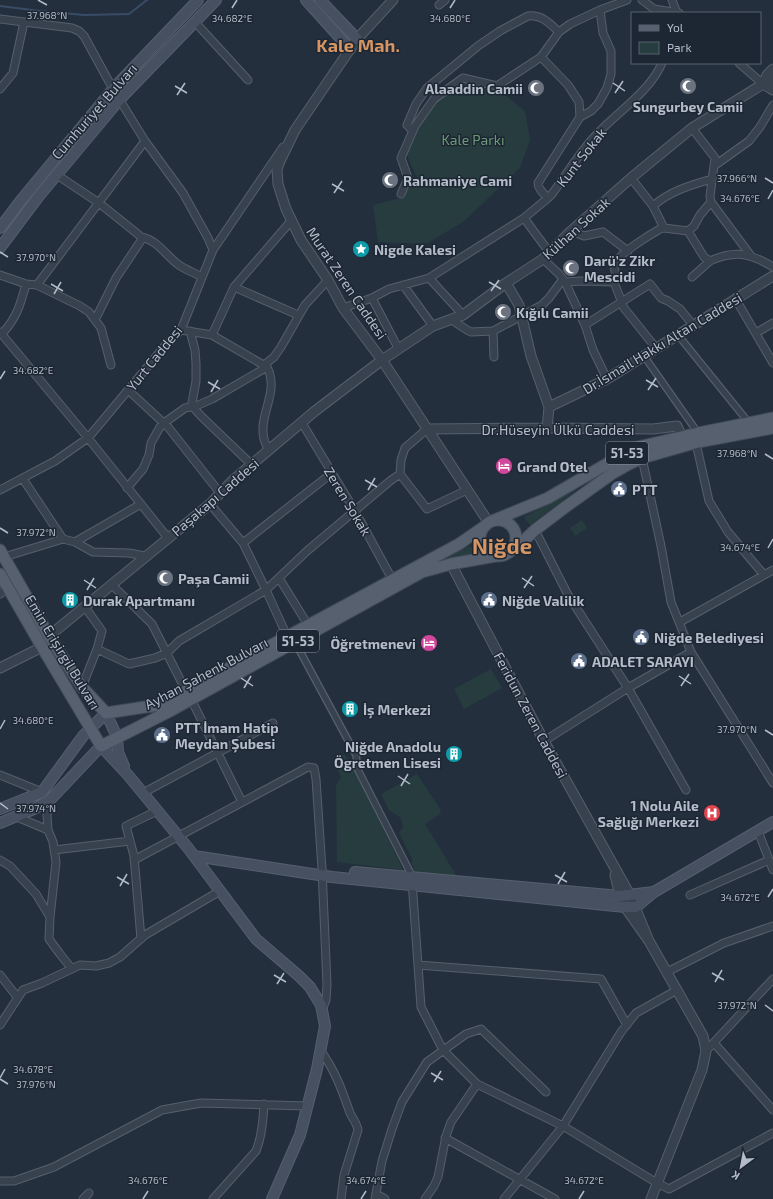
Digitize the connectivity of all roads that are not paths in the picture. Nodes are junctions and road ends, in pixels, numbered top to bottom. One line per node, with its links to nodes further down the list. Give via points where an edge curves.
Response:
1 (198, 0): 28 (main road, Cumhuriyet Bulvarı)
2 (216, 0): 16 (main road, Cumhuriyet Bulvarı)
3 (306, 0): 19 (main road)
4 (320, 0): 18 (main road)
5 (393, 0): 18 (street, Murat Zeren Caddesi)
6 (446, 0): 10 (street)
7 (627, 0): 11 (street)
8 (642, 0): 12 (street, via 654,9)
9 (672, 0): 13 (street)
10 (439, 5)
11 (600, 10): 17 (street, via 570,24); 32 (street, via 604,33 611,51 611,74 598,104)
12 (665, 12)
13 (678, 12)
14 (0, 19): 15 (street)
15 (24, 22): 27 (street, via 13,73); 28 (street, via 78,31 84,36)
16 (195, 22): 24 (street); 30 (main road, Cumhuriyet Bulvarı)
17 (560, 32): 20 (street); 35 (street, via 534,15 500,31 427,88 416,104 407,125)
18 (357, 40): 19 (street, Murat Zeren Caddesi)
19 (350, 49): 34 (street, Murat Zeren Caddesi)
20 (541, 57): 32 (street, via 568,85 579,102); 35 (street, via 497,86 463,78 434,99)
21 (662, 64): 42 (street, Kunt Sokak, via 644,88 593,138)
22 (740, 64): 26 (street)
23 (773, 69): 26 (street, Külhan Sokak)
24 (248, 80)
25 (773, 80): 26 (street, Külhan Sokak)
26 (763, 84): 29 (street); 33 (street, Külhan Sokak)
27 (0, 89)
28 (113, 89): 30 (street); 48 (main road, Cumhuriyet Bulvarı)
29 (773, 90)
30 (120, 99): 36 (street); 38 (main road, Cumhuriyet Bulvarı)
31 (773, 105): 37 (street, via 749,141)
32 (580, 117): 42 (street, via 538,183 540,190)
33 (692, 128): 37 (street, via 712,153); 39 (street, Külhan Sokak)
34 (295, 130): 47 (street, Murat Zeren Caddesi, via 280,160 277,175); 54 (street, Yurt Caddesi)
35 (413, 131): 41 (street, via 401,158 408,178)
36 (145, 141): 44 (street); 54 (street, via 183,193)
37 (714, 166): 40 (street)
38 (57, 174): 44 (street); 53 (main road, Cumhuriyet Bulvarı)
39 (631, 178): 45 (street); 50 (street, Külhan Sokak)
40 (712, 179): 43 (street); 45 (street, via 670,194)
41 (401, 194)
42 (548, 198): 46 (street, Kunt Sokak)
43 (711, 202): 51 (street); 57 (street)
44 (99, 203): 52 (street); 70 (street)
45 (653, 206): 49 (street)
46 (524, 218): 56 (street); 63 (street, Kunt Sokak)
47 (291, 221): 65 (street, Murat Zeren Caddesi); 72 (street)
48 (0, 228)
49 (664, 228): 51 (street); 55 (street)
50 (571, 231): 55 (street, via 584,236 603,232); 56 (street, Külhan Sokak)
51 (688, 231): 58 (street, via 704,257)
52 (141, 237): 62 (street, via 148,238 179,265); 80 (street)
53 (0, 248)
54 (213, 250): 62 (street, Yurt Caddesi)
55 (628, 251): 67 (street, via 616,262)
56 (546, 256): 66 (street); 68 (street, Külhan Sokak)
57 (751, 256): 58 (street, via 731,254); 59 (street)
58 (710, 261): 64 (street)
59 (773, 266)
60 (0, 275): 69 (street)
61 (773, 276): 74 (street, Dr.İsmail Hakkı Altan Caddesi)
62 (202, 277): 86 (street, Yurt Caddesi)
63 (429, 278): 71 (street, Kunt Sokak); 78 (street)
64 (692, 278)
65 (328, 280): 76 (street, Murat Zeren Caddesi); 77 (street)
66 (564, 281): 67 (street); 79 (street, via 542,305); 83 (street)
67 (614, 282): 75 (street)
68 (506, 283): 78 (street, Külhan Sokak); 79 (street)
69 (26, 284): 70 (street); 90 (street, via 18,311)
70 (37, 285): 80 (street, via 80,306)
71 (403, 285): 73 (street, Kunt Sokak); 85 (street)
72 (234, 287): 77 (street); 91 (street)
73 (372, 298): 76 (street, Kunt Sokak); 93 (street)
74 (736, 298): 84 (street, Dr.İsmail Hakkı Altan Caddesi); 89 (street)
75 (622, 303): 83 (street); 84 (street, via 650,284 661,298 680,309); 94 (street)
76 (343, 308): 97 (street, Murat Zeren Caddesi)
77 (298, 315): 100 (street, via 281,347)
78 (463, 315): 81 (street, Külhan Sokak)
79 (522, 315): 88 (street); 104 (street, via 531,356)
80 (95, 320): 99 (street, via 101,328)
81 (452, 320): 85 (street, Külhan Sokak); 88 (street, via 471,332)
82 (773, 323): 89 (street)
83 (585, 325): 101 (street, via 593,350)
84 (692, 325): 92 (street, Dr.İsmail Hakkı Altan Caddesi)
85 (433, 326): 93 (street, Külhan Sokak)
86 (181, 330): 87 (street); 102 (street, Yurt Caddesi)
87 (190, 331): 91 (street); 103 (street, via 196,363)
88 (493, 331): 96 (street)
89 (756, 332): 98 (street)
90 (1, 333): 113 (street)
91 (212, 335): 100 (street)
92 (678, 335): 94 (street, Dr.İsmail Hakkı Altan Caddesi); 108 (street)
93 (398, 348): 97 (street, Külhan Sokak)
94 (656, 348): 95 (street, Dr.İsmail Hakkı Altan Caddesi)
95 (644, 356): 101 (street, Dr.İsmail Hakkı Altan Caddesi); 114 (street)
96 (494, 357)
97 (382, 360): 107 (street, Paşakapı Caddesi); 111 (street, Murat Zeren Caddesi)
98 (773, 363)
99 (111, 366)
100 (265, 366): 103 (street, via 212,399); 115 (street, via 271,374 272,385 263,430 264,441)
101 (607, 379): 104 (street, Dr.İsmail Hakkı Altan Caddesi)
102 (128, 390): 106 (street); 113 (street, Yurt Caddesi)
103 (193, 407): 106 (street, via 186,408); 117 (street)
104 (549, 407): 109 (street)
105 (773, 418): 108 (main road, 51-53)
106 (164, 423): 121 (street, via 151,443 143,469); 124 (street)
107 (302, 423): 115 (street, Paşakapı Caddesi); 118 (street, Zeren Sokak)
108 (749, 423): 114 (main road, 51-53)
109 (547, 428): 111 (street, Dr.Hüseyin Ülkü Caddesi); 112 (street, Dr.Hüseyin Ülkü Caddesi, via 653,429 677,426)
110 (773, 428): 114 (main road, 51-53)
111 (427, 429): 119 (street, via 405,448); 123 (street, Murat Zeren Caddesi)
112 (682, 436): 114 (main road, 51-53); 128 (main road, 51-53, via 638,447 548,498)
113 (88, 438): 120 (street, Yurt Caddesi); 121 (street)
114 (697, 438): 116 (main road, 51-53); 140 (street, via 709,501 728,532)
115 (269, 451): 117 (street, Paşakapı Caddesi)
116 (642, 458): 129 (main road, 51-53, via 613,472); 147 (street, via 671,602)
117 (252, 465): 124 (street, Paşakapı Caddesi)
118 (332, 473): 127 (street, Zeren Sokak); 133 (street)
119 (400, 474): 123 (street, via 427,509); 127 (street)
120 (23, 479): 122 (street, Yurt Caddesi); 131 (street)
121 (128, 488): 125 (street)
122 (0, 490)
123 (467, 490): 128 (street, Murat Zeren Caddesi)
124 (220, 493): 126 (street, Paşakapı Caddesi)
125 (141, 504): 130 (street); 132 (street)
126 (210, 504): 130 (street, Paşakapı Caddesi); 133 (street)
127 (355, 511): 141 (street); 142 (street, Zeren Sokak)
128 (489, 524): 135 (main road, via 481,537 484,548 493,555); 135 (main road, via 501,520 514,530 515,543); 142 (main road, Ayhan Şahenk Bulvarı / 51-53, via 459,544)
129 (535, 530): 135 (main road, 51-53, via 519,545); 157 (street, via 568,595)
130 (168, 538): 136 (street, Paşakapı Caddesi)
131 (63, 539): 132 (street); 134 (street)
132 (75, 542): 136 (street, via 92,552)
133 (243, 543): 145 (street)
134 (2, 554): 149 (main road, Emin Erişirgil Bulvarı)
135 (504, 554): 137 (main road, Ayhan Şahenk Bulvarı / 51-53)
136 (145, 556): 143 (street, Paşakapı Caddesi)
137 (451, 564): 150 (main road, Ayhan Şahenk Bulvarı / 51-53, via 422,572); 163 (street, Feridun Zeren Caddesi)
138 (773, 570): 140 (street)
139 (0, 574): 144 (main road, Emin Erişirgil Bulvarı)
140 (764, 575): 147 (street)
141 (279, 578): 145 (street); 148 (street)
142 (392, 580): 148 (main road, Ayhan Şahenk Bulvarı / 51-53)
143 (111, 584): 146 (street, Paşakapı Caddesi); 154 (street, via 152,624)
144 (4, 590): 151 (main road, Emin Erişirgil Bulvarı)
145 (266, 590): 150 (street); 154 (street, via 179,641)
146 (85, 608): 149 (street, Paşakapı Caddesi); 152 (street, via 102,630)
147 (680, 622): 153 (street)
148 (308, 625): 150 (main road, Ayhan Şahenk Bulvarı / 51-53)
149 (49, 636): 156 (main road, Emin Erişirgil Bulvarı)
150 (291, 639): 158 (main road, Ayhan Şahenk Bulvarı / 51-53); 189 (street, via 356,755 358,770 410,872)
151 (42, 647): 155 (street); 161 (main road, Emin Erişirgil Bulvarı)
152 (97, 649): 154 (street, via 129,664); 156 (street)
153 (691, 652): 157 (street); 168 (street)
154 (167, 653): 158 (street)
155 (0, 668)
156 (82, 687): 159 (main road, Emin Erişirgil Bulvarı)
157 (628, 688): 163 (street); 169 (street)
158 (188, 695): 159 (main road, Ayhan Şahenk Bulvarı / 51-53, via 165,704); 162 (main road, Ayhan Şahenk Bulvarı / 51-53); 165 (street)
159 (106, 713): 161 (main road); 162 (main road)
160 (273, 723): 165 (street)
161 (91, 728): 164 (main road, Emin Erişirgil Bulvarı); 170 (main road)
162 (117, 737): 164 (main road, Ayhan Şahenk Bulvarı / 51-53); 167 (main road, via 118,752)
163 (544, 741): 192 (street, Feridun Zeren Caddesi, via 613,866)
164 (101, 746): 167 (main road); 172 (main road)
165 (218, 754): 171 (street); 173 (street)
166 (0, 775): 170 (street)
167 (128, 775): 171 (main road)
168 (773, 783)
169 (686, 790)
170 (42, 792): 174 (main road)
171 (142, 793): 175 (main road)
172 (50, 800): 176 (main road); 179 (street)
173 (242, 802): 181 (street); 188 (street, via 308,767 314,768)
174 (0, 809)
175 (157, 811): 181 (main road); 182 (street, via 126,826)
176 (17, 817): 178 (main road); 179 (street)
177 (773, 822): 180 (main road)
178 (0, 823)
179 (48, 830): 183 (street)
180 (758, 831): 187 (street); 191 (main road)
181 (178, 837): 184 (main road); 186 (street)
182 (130, 841): 183 (street); 186 (street)
183 (54, 850): 196 (street, via 56,862)
184 (189, 850): 188 (main road); 190 (main road)
185 (0, 860): 196 (street, via 10,866 36,894)
186 (134, 860): 198 (street)
187 (771, 865): 193 (street)
188 (322, 872): 189 (main road); 207 (street, via 327,985)
189 (412, 881): 192 (main road); 194 (main road); 200 (street)
190 (220, 891): 198 (street); 207 (main road, via 256,939 310,987)
191 (654, 892): 192 (main road); 195 (main road)
192 (625, 895): 194 (street); 195 (street)
193 (690, 895)
194 (625, 907): 195 (main road); 199 (street)
195 (636, 907): 199 (street)
196 (50, 917): 201 (street, via 49,939)
197 (773, 926): 202 (street, via 724,943)
198 (141, 939): 201 (street, via 109,963)
199 (649, 941): 202 (street)
200 (418, 965): 209 (street, via 601,979); 212 (street, via 421,1007)
201 (72, 968): 206 (street, via 23,990)
202 (667, 972): 205 (street)
203 (0, 975): 206 (street)
204 (773, 979): 210 (street)
205 (677, 990): 209 (street, via 636,1013); 213 (street, via 703,1036)
206 (18, 998): 208 (street)
207 (322, 1010): 211 (main road, via 325,1026)
208 (0, 1025)
209 (626, 1026): 219 (street)
210 (714, 1043): 213 (street); 218 (street)
211 (320, 1050): 217 (main road); 230 (street, via 330,1063 358,1130 344,1175)
212 (443, 1050): 214 (street); 215 (street, via 466,1034 481,1029); 226 (street, via 427,1062 402,1102 382,1161)
213 (706, 1051): 224 (street, via 702,1070)
214 (477, 1084): 219 (street); 221 (street, via 451,1122)
215 (546, 1092)
216 (264, 1104): 217 (street); 223 (street, via 200,1103 162,1110 54,1168 14,1181); 228 (street, via 261,1136 256,1151)
217 (308, 1106): 229 (main road, via 300,1135)
218 (773, 1110)
219 (563, 1126): 222 (street); 224 (street)
220 (773, 1133): 224 (street, via 669,1189)
221 (445, 1138): 222 (street); 232 (street, via 438,1177)
222 (519, 1180): 233 (street); 234 (street)
223 (0, 1181)
224 (657, 1183): 235 (street)
225 (89, 1194): 227 (street)
226 (375, 1196): 231 (street)
227 (83, 1199)
228 (213, 1199)
229 (272, 1199)
230 (341, 1199)
231 (385, 1199)
232 (426, 1199)
233 (504, 1199)
234 (555, 1199)
235 (651, 1199)

